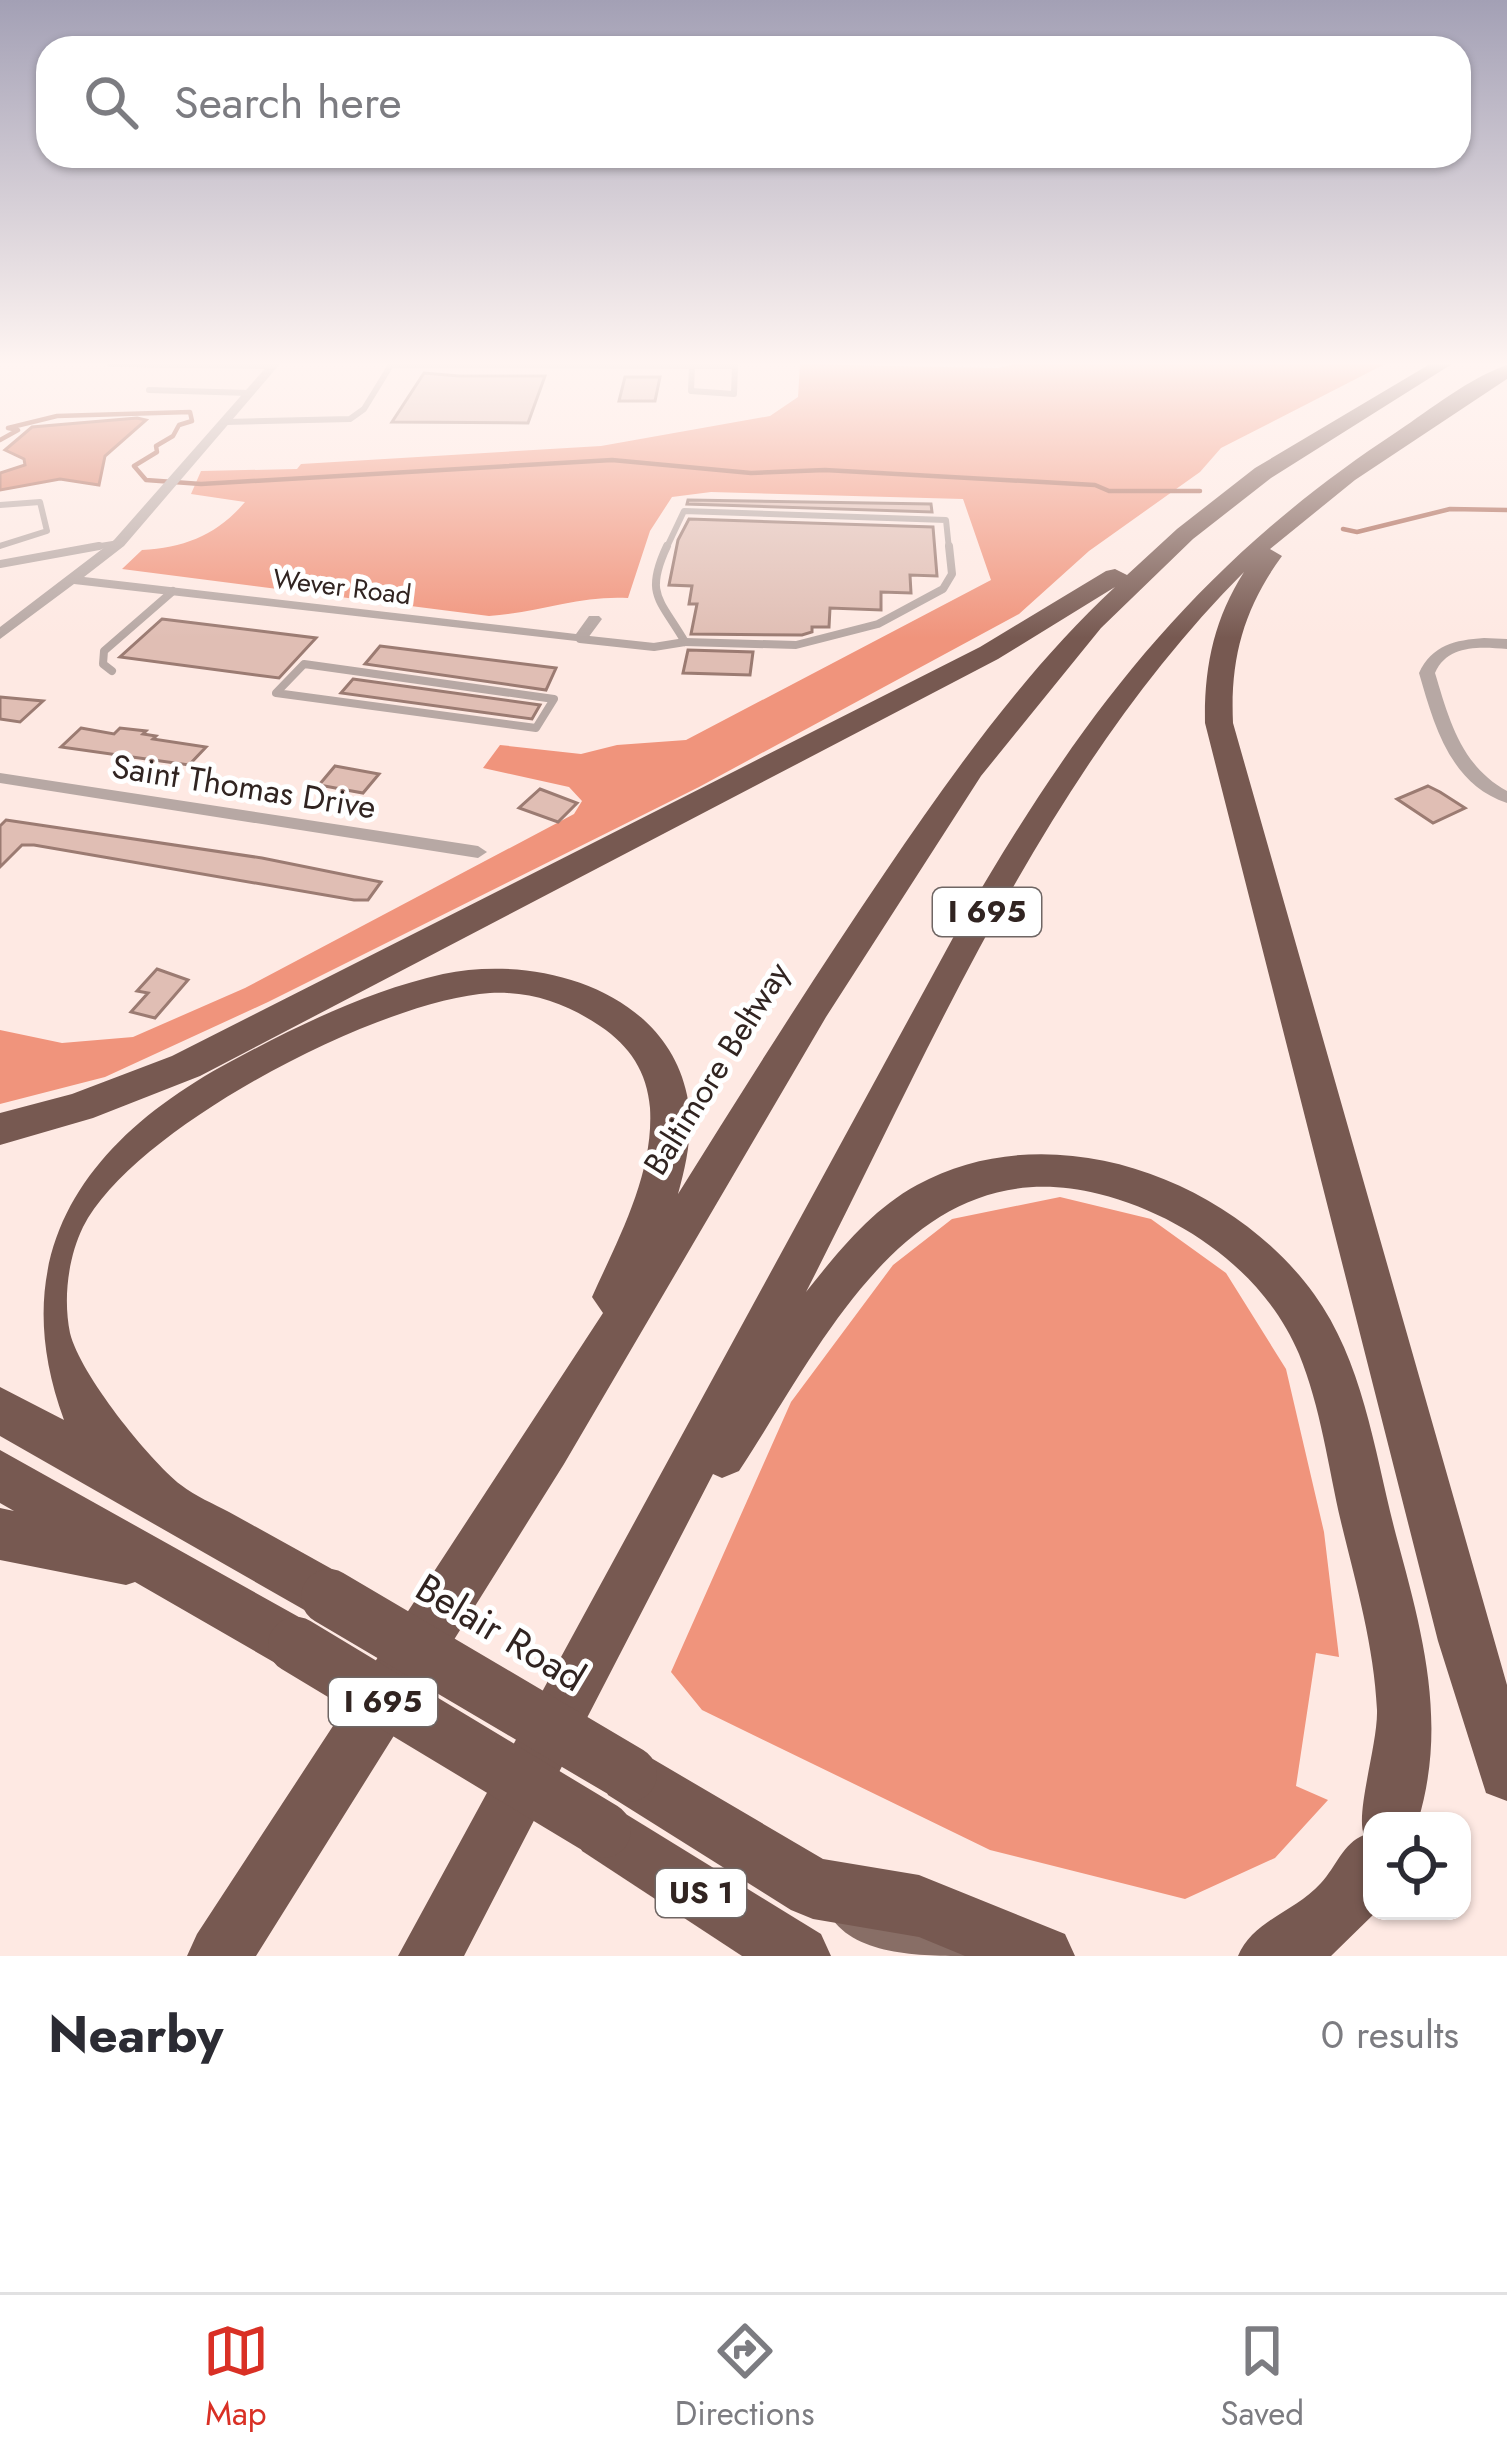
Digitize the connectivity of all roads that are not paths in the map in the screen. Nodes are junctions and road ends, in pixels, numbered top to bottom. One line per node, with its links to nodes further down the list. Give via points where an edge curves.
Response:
1 (198, 455): 7 (street)
2 (1292, 455): 6 (highway, Baltimore Beltway / I 695)
3 (1374, 455): 29 (highway, I 695, via 1287,519 1203,598 1108,712 997,894)
4 (1389, 455): 30 (highway, via 1265,562 1228,626 1219,723)
5 (0, 505): 8 (lane, via 40,502 47,531)
6 (1185, 534): 22 (highway, via 988,653 259,1029 133,1089); 24 (highway, Baltimore Beltway / I 695, via 1092,622 969,771 813,1007)
7 (119, 542): 9 (lane); 10 (street)
8 (0, 546)
9 (0, 563)
10 (74, 580): 11 (street, Wever Road); 13 (street)
11 (172, 591): 14 (street, Wever Road); 17 (lane, via 104,651)
12 (594, 619): 14 (street)
13 (0, 634)
14 (580, 639): 15 (lane)
15 (685, 642): 15 (lane, via 796,646 878,624 944,589 952,574 946,520 684,511 653,576)
16 (1507, 644): 20 (street, via 1447,650 1427,673 1450,746 1475,779)
17 (112, 671)
18 (277, 693): 18 (lane, via 536,728 554,699 304,664)
19 (0, 778): 21 (street, Saint Thomas Drive)
20 (1507, 798)
21 (478, 852)
22 (0, 1129)
23 (0, 1411): 26 (highway, Belair Road / US 1)
24 (548, 1448): 26 (highway, via 652,1211 668,1138 667,1089 638,1035 612,1013 537,984 460,982 361,1010 177,1106 133,1137 76,1203 47,1272 49,1343 62,1376); 34 (highway, Baltimore Beltway / I 695)
25 (0, 1475): 28 (highway, US 1)
26 (164, 1503): 33 (highway, Belair Road / US 1, bridge)
27 (0, 1534): 28 (highway)
28 (157, 1564): 36 (highway, US 1, bridge)
29 (644, 1564): 31 (highway, via 837,1287 899,1220 968,1180 1038,1167 1156,1195 1254,1254 1298,1307 1333,1380 1406,1708); 35 (highway, I 695)
30 (1507, 1772)
31 (1391, 1812)
32 (1363, 1879): 39 (highway, via 1351,1901 1311,1935)
33 (813, 1888): 37 (main road, Belair Road / US 1); 38 (highway, via 919,1906)
34 (218, 1956)
35 (430, 1956)
36 (799, 1956)
37 (940, 1956)
38 (1043, 1956)
39 (1270, 1956)

